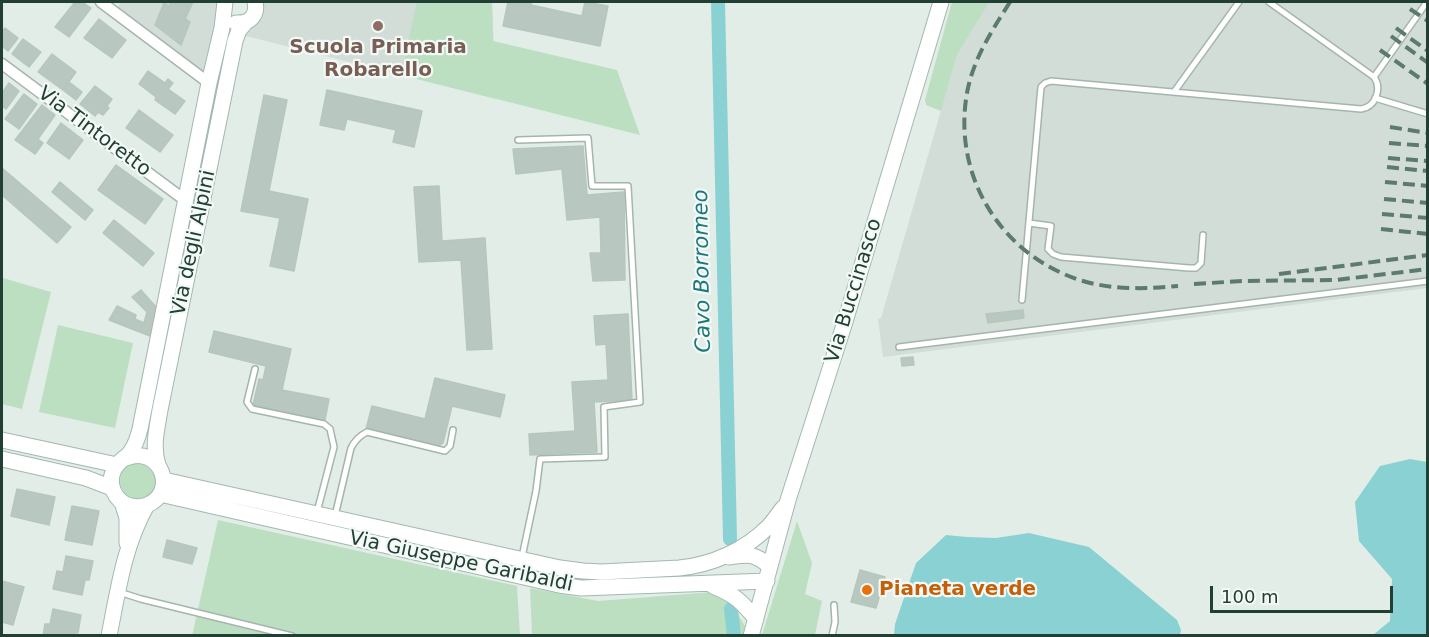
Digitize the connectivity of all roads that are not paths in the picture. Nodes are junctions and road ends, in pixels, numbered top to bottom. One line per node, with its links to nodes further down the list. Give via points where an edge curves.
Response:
1 (101, 2): 11 (street)
2 (255, 2): 8 (street, Via degli Alpini, via 253,17)
3 (941, 2): 30 (street, Via Buccinasco)
4 (1239, 2): 12 (lane)
5 (1269, 2): 10 (lane)
6 (1427, 2): 10 (lane)
7 (224, 6): 8 (street, via 226,16 234,23); 11 (street)
8 (245, 23): 27 (street, Via degli Alpini, via 235,41 162,400 155,437)
9 (2, 64): 16 (street, Via Tintoretto)
10 (1374, 77): 13 (lane, via 1379,87)
11 (209, 83): 16 (street)
12 (1174, 92): 13 (lane, via 1361,109 1368,108); 17 (lane, via 1051,81 1043,84)
13 (1375, 98): 14 (lane)
14 (1428, 114)
15 (518, 140): 37 (lane, via 588,138 592,186 628,186 640,402 604,407 604,457 540,459)
16 (186, 201): 26 (street, via 140,429 133,449)
17 (1029, 223): 18 (lane, via 1051,226 1048,249 1061,257 1189,268 1201,263); 20 (lane)
18 (1203, 235)
19 (1428, 281): 21 (lane)
20 (1022, 300)
21 (899, 347)
22 (255, 369): 33 (lane, via 247,402 252,409 324,424 330,429 334,447)
23 (453, 430): 34 (lane, via 445,451 367,432 360,436 351,448)
24 (2, 440): 26 (street)
25 (2, 459): 29 (street, via 87,478)
26 (121, 461): 27 (street, via 136,455); 29 (street, via 112,476)
27 (158, 465): 28 (street)
28 (162, 487): 32 (street); 33 (street, Via Giuseppe Garibaldi); 39 (street, Via Giuseppe Garibaldi, via 570,587)
29 (112, 488): 31 (street)
30 (788, 500): 36 (street, via 771,525); 38 (street, Via Buccinasco)
31 (122, 502): 32 (street, via 135,507); 35 (street)
32 (147, 505): 35 (street)
33 (316, 513): 34 (street, Via Giuseppe Garibaldi)
34 (335, 517): 37 (street, Via Giuseppe Garibaldi)
35 (127, 552): 40 (street)
36 (723, 557): 37 (street, Via Giuseppe Garibaldi, via 693,567 602,572); 38 (street, via 759,557)
37 (521, 559)
38 (769, 574): 39 (street, Via Giuseppe Garibaldi); 42 (street, Via Buccinasco)
39 (708, 584): 42 (street, via 741,601)
40 (118, 591): 43 (street); 44 (lane)
41 (834, 605): 46 (lane)
42 (756, 619): 45 (street, Via Buccinasco)
43 (109, 636)
44 (292, 636)
45 (751, 636)
46 (831, 636)

